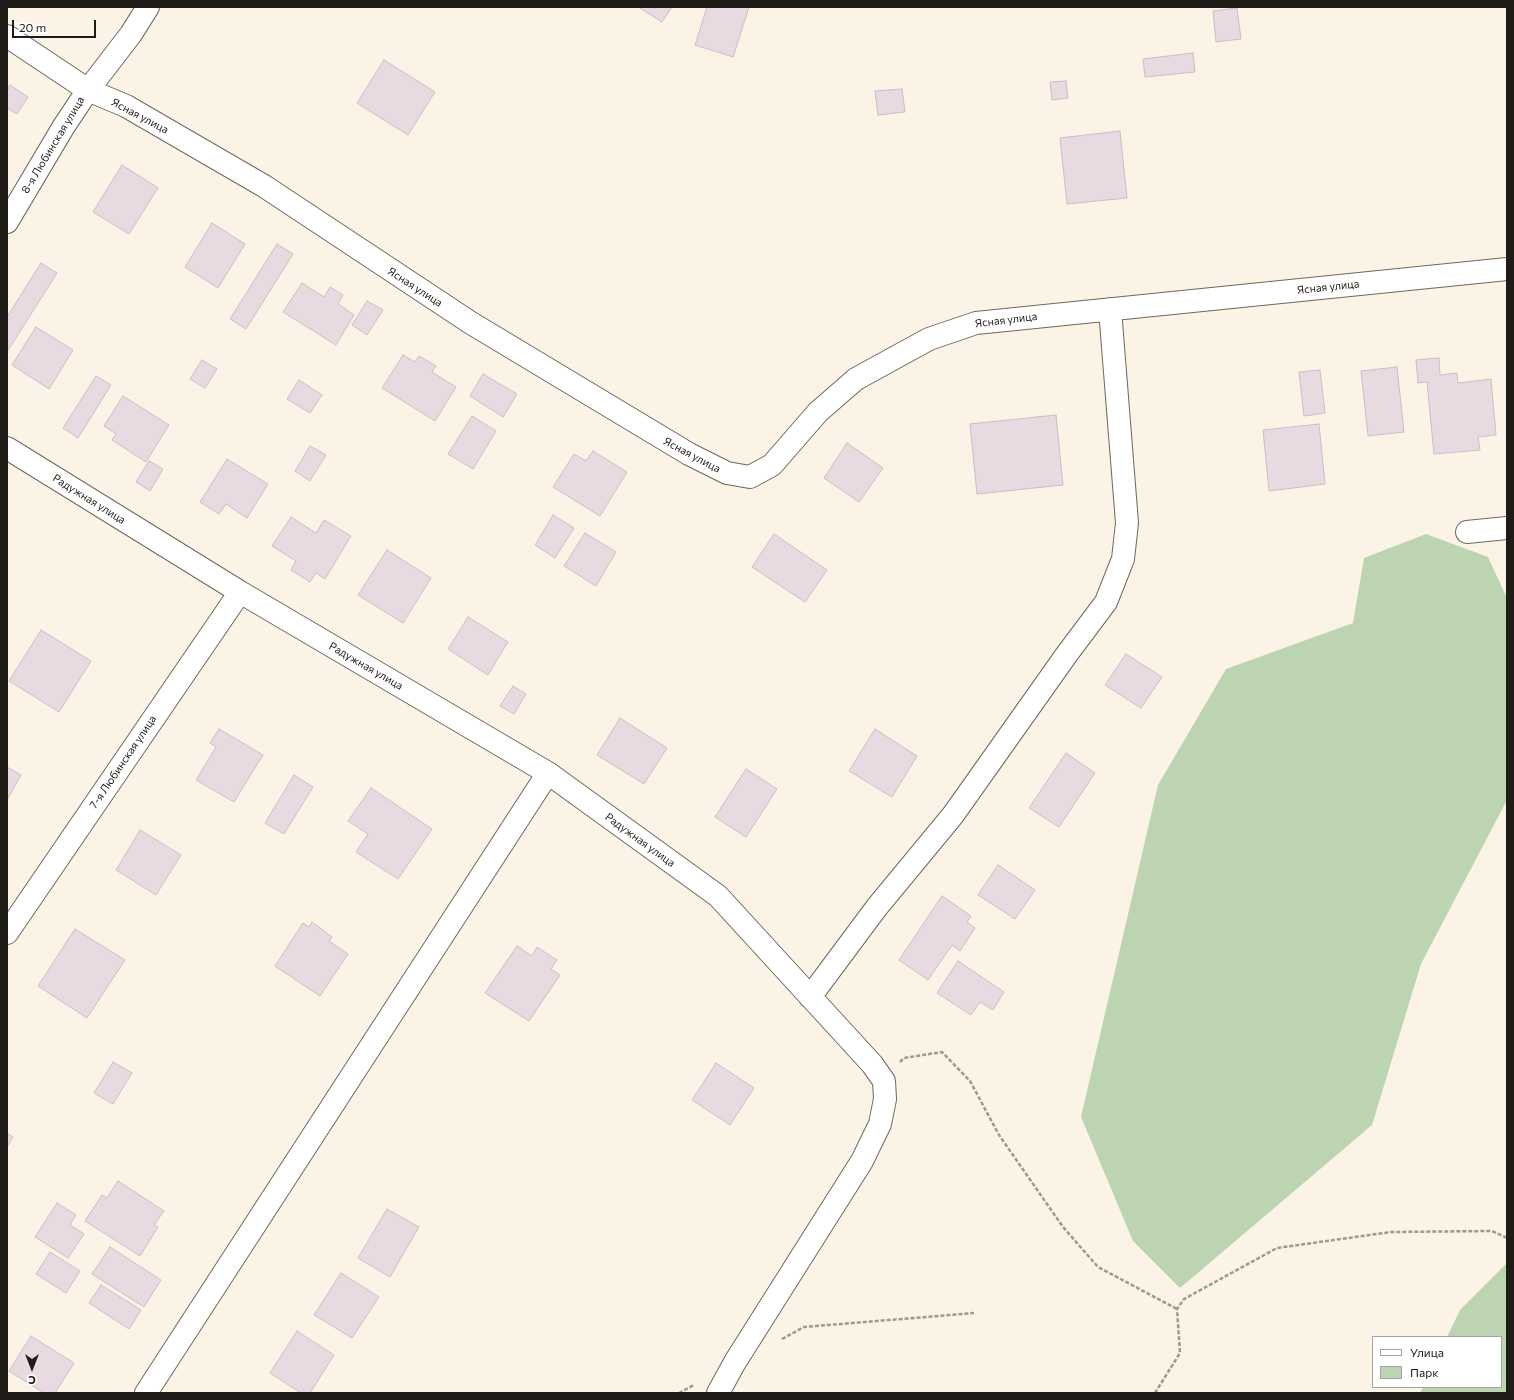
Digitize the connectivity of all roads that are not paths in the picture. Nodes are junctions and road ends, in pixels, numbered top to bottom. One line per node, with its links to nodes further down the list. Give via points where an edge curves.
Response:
1 (148, 7): 3 (street, 8-я Любинская улица, via 131,34)
2 (7, 36): 3 (street, Ясная улица)
3 (88, 90): 4 (street, 8-я Любинская улица); 6 (street, Ясная улица, via 126,106 264,186 471,323 689,454 727,473 750,477 772,465 818,412 856,379 930,339 976,323)
4 (7, 222)
5 (1507, 269): 6 (street, Ясная улица)
6 (1110, 309): 13 (street, via 1127,523 1123,559 1106,602 954,815 877,907)
7 (7, 448): 10 (street, Радужная улица)
8 (1507, 528): 9 (street)
9 (1466, 532)
10 (240, 592): 11 (street, Радужная улица); 12 (street, 7-я Любинская улица)
11 (548, 773): 13 (street, Радужная улица, via 718,896); 14 (street)
12 (7, 933)
13 (810, 997): 15 (street, Радужная улица, via 872,1064 884,1081 885,1099 880,1124 862,1161)
14 (146, 1393)
15 (718, 1393)

